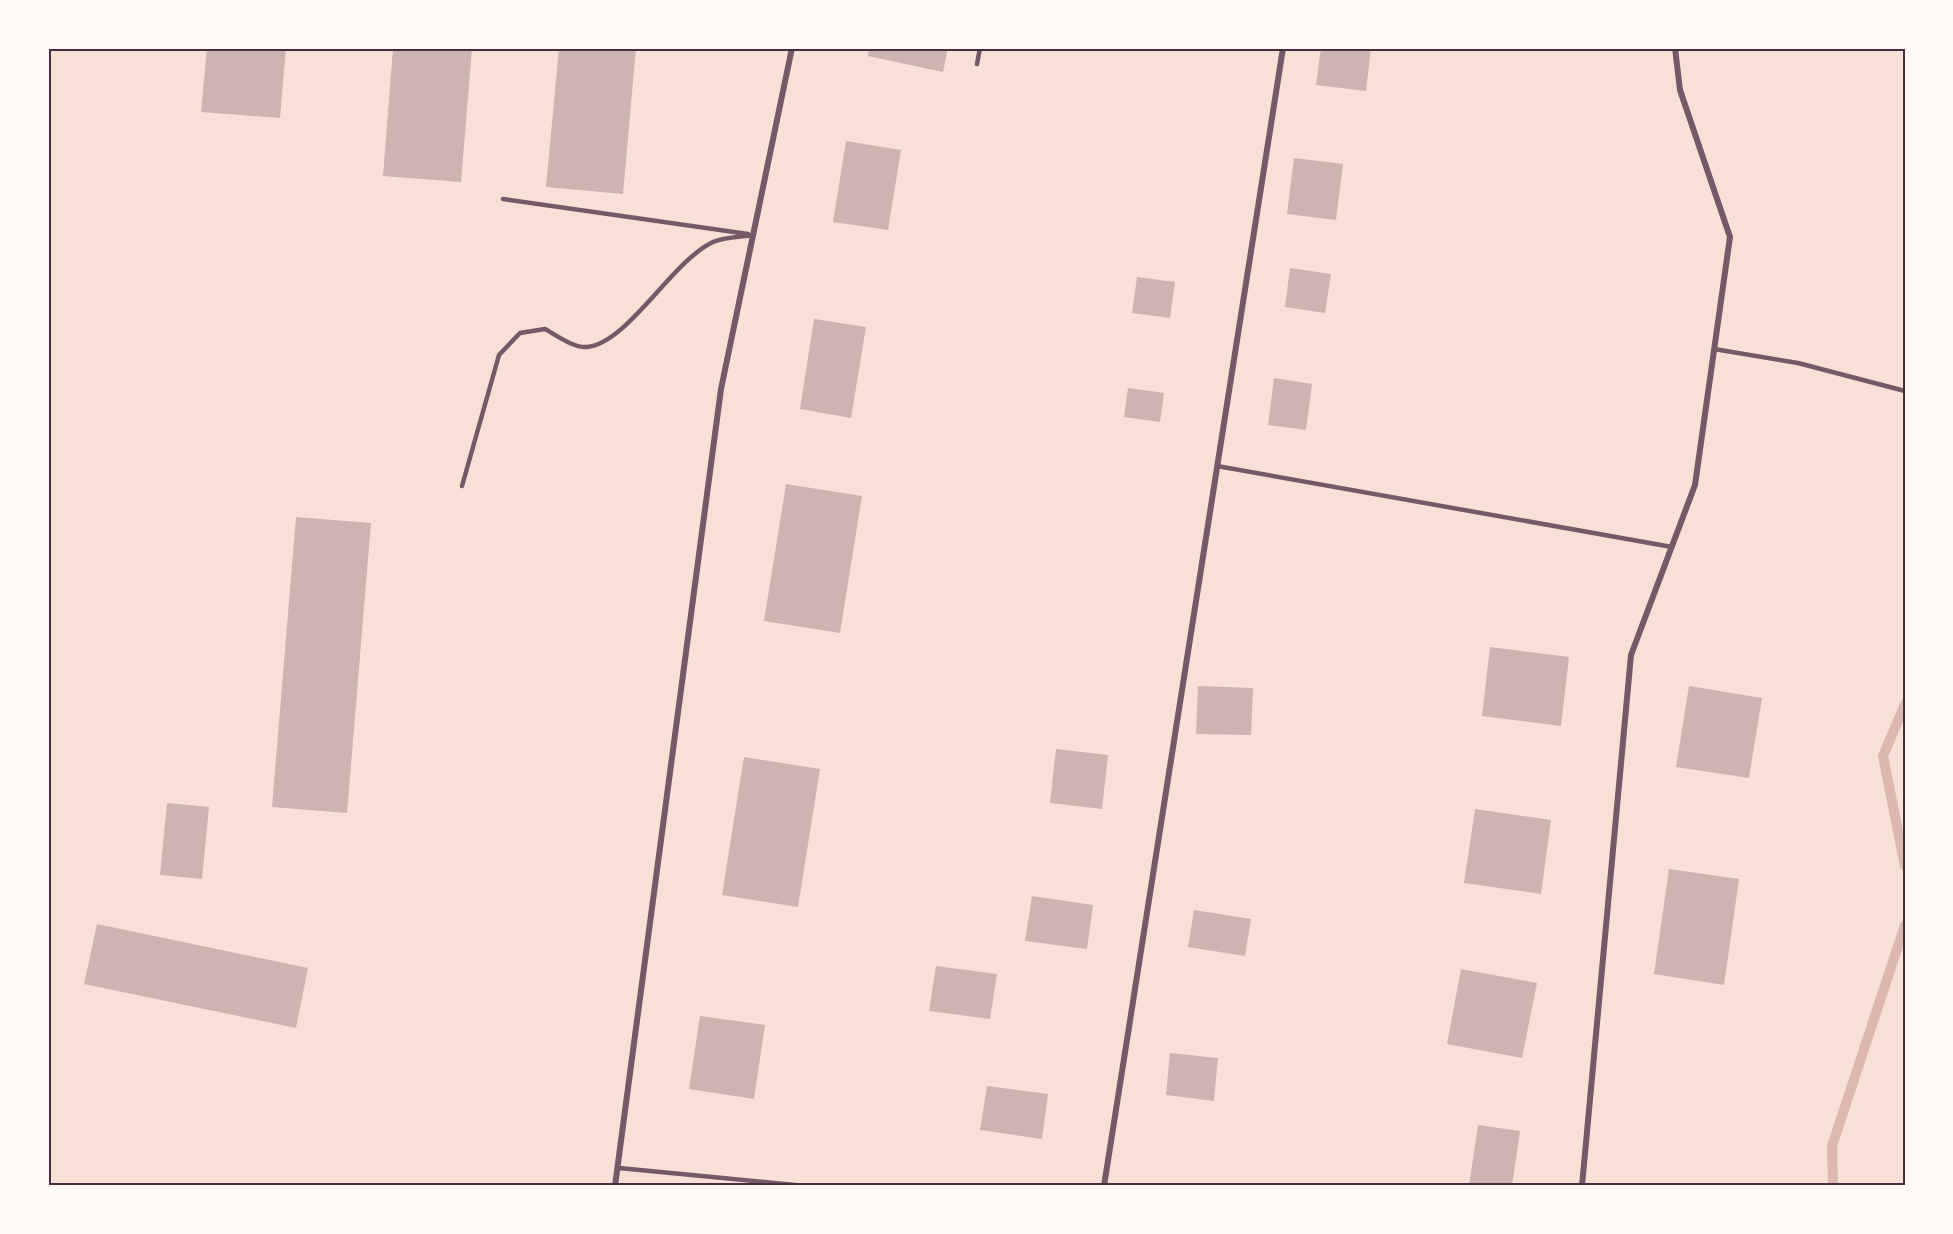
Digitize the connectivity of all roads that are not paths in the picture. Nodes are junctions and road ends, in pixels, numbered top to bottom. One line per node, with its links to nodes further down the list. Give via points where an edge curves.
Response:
1 (792, 48): 7 (street)
2 (980, 48): 5 (lane)
3 (1283, 48): 10 (street)
4 (1676, 48): 8 (street, via 1680,90 1730,237)
5 (977, 64)
6 (502, 199): 7 (lane)
7 (753, 235): 11 (lane, via 713,242 680,267 613,336 586,347 545,329 520,333 499,355); 13 (street, via 721,389)
8 (1714, 349): 9 (lane, via 1798,363); 12 (street, via 1695,485)
9 (1905, 391)
10 (1217, 466): 12 (lane); 16 (street)
11 (462, 486)
12 (1672, 547): 17 (street, via 1631,655)
13 (619, 1168): 14 (street); 15 (lane)
14 (615, 1186)
15 (804, 1186)
16 (1104, 1186)
17 (1582, 1186)

